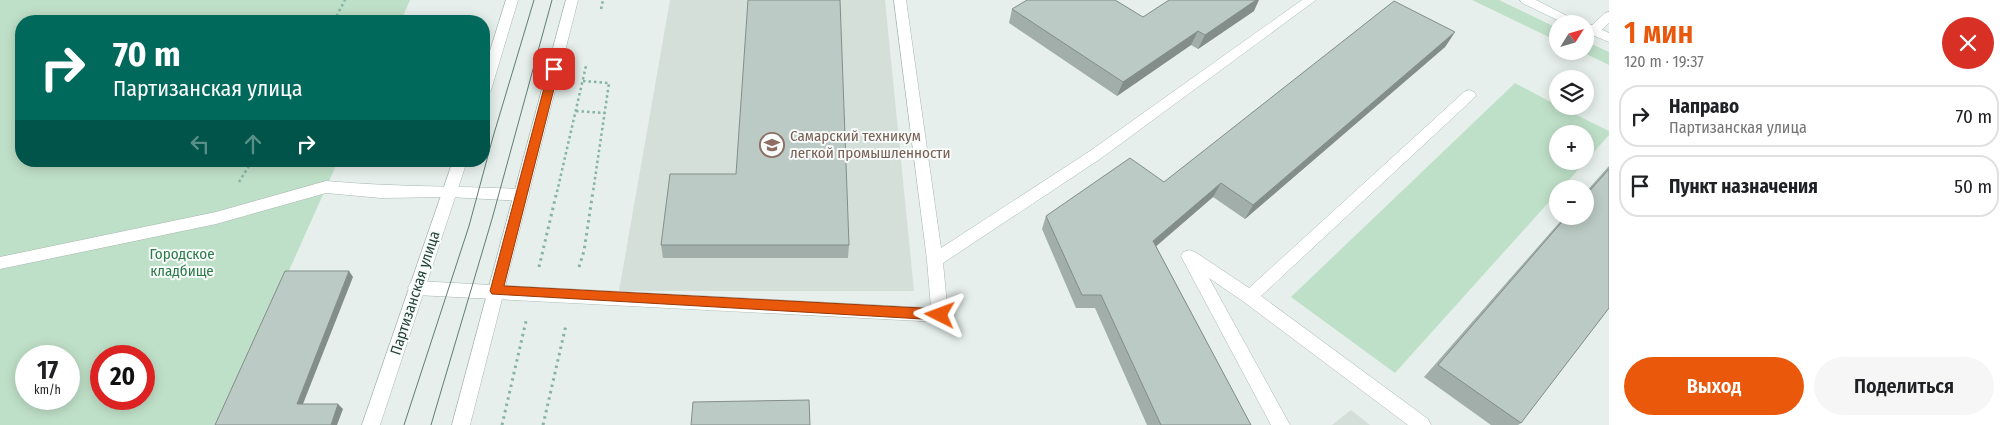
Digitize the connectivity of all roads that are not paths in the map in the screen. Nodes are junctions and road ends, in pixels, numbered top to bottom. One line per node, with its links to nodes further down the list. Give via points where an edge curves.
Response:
1 (512, 0): 11 (street)
2 (572, 0): 15 (street)
3 (900, 0): 16 (street)
4 (1310, 0): 16 (street, via 1094,155)
5 (1526, 0): 6 (street)
6 (1558, 15)
7 (1609, 16): 8 (street)
8 (1594, 26)
9 (1594, 31): 10 (street)
10 (1609, 38)
11 (490, 71)
12 (1469, 95): 20 (street)
13 (458, 167): 14 (street, Партизанская улица)
14 (449, 191): 15 (street); 17 (street, via 381,192 326,187 216,218); 18 (street, Партизанская улица)
15 (522, 195): 19 (street)
16 (935, 260): 19 (street, via 940,315)
17 (0, 263)
18 (416, 288): 19 (street); 21 (street, Партизанская улица)
19 (496, 291): 22 (street)
20 (1250, 297): 23 (street, via 1189,256); 24 (street)
21 (371, 425)
22 (460, 425)
23 (1281, 425)
24 (1422, 425)

